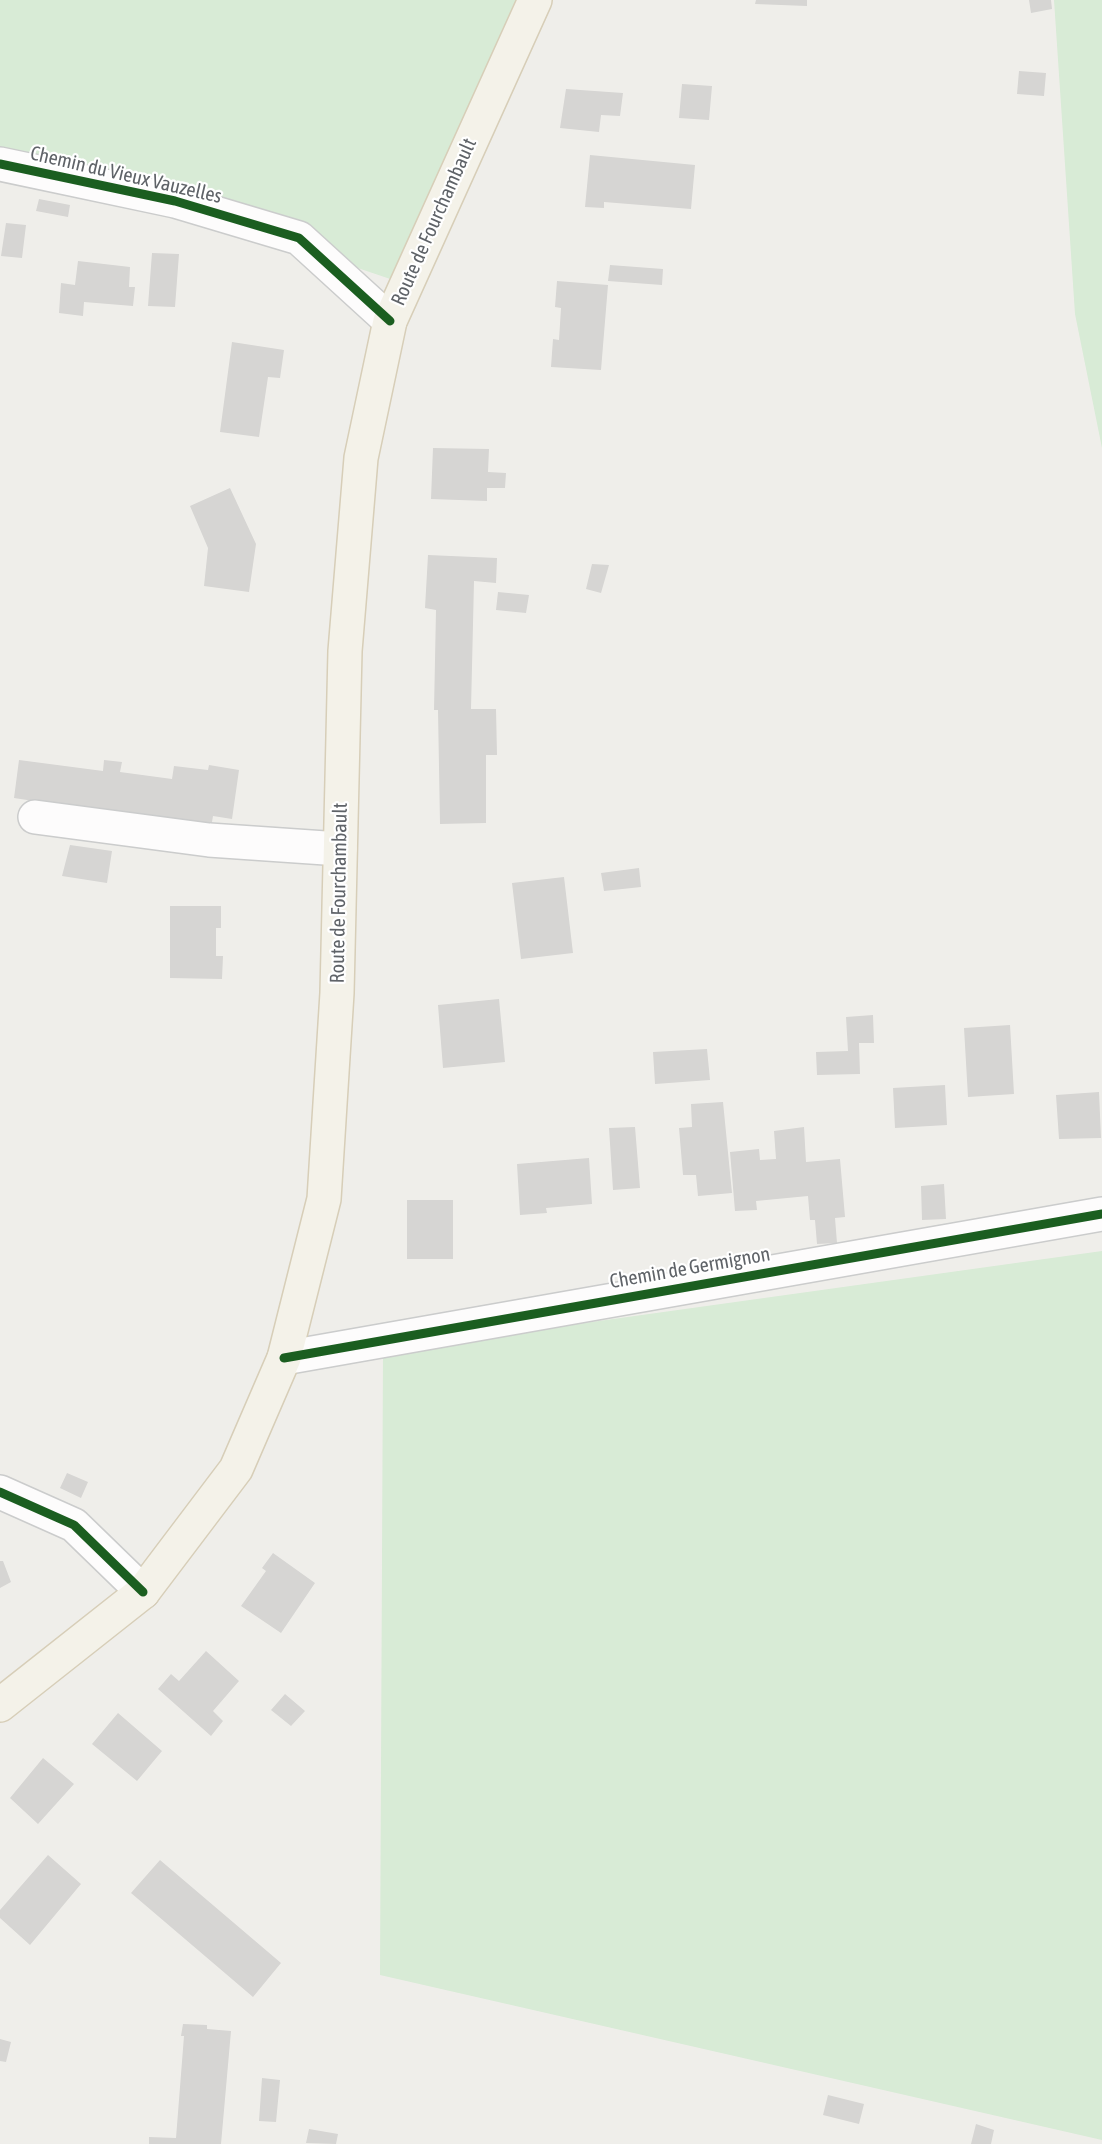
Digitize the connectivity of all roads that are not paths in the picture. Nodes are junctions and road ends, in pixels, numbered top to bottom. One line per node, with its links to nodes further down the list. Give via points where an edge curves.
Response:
1 (535, 0): 3 (main road, Route de Fourchambault)
2 (0, 164): 3 (street, Chemin du Vieux Vauzelles, via 175,201 298,238)
3 (390, 321): 5 (main road, Route de Fourchambault, via 361,458 345,651)
4 (35, 817): 5 (street, via 209,840)
5 (340, 849): 7 (main road, Route de Fourchambault, via 337,993 324,1199)
6 (1102, 1214): 7 (street, Chemin de Germignon)
7 (284, 1358): 9 (main road, Route de Fourchambault, via 236,1469)
8 (0, 1492): 9 (street, via 74,1526)
9 (143, 1592): 10 (main road, Route de Fourchambault)
10 (0, 1705)

